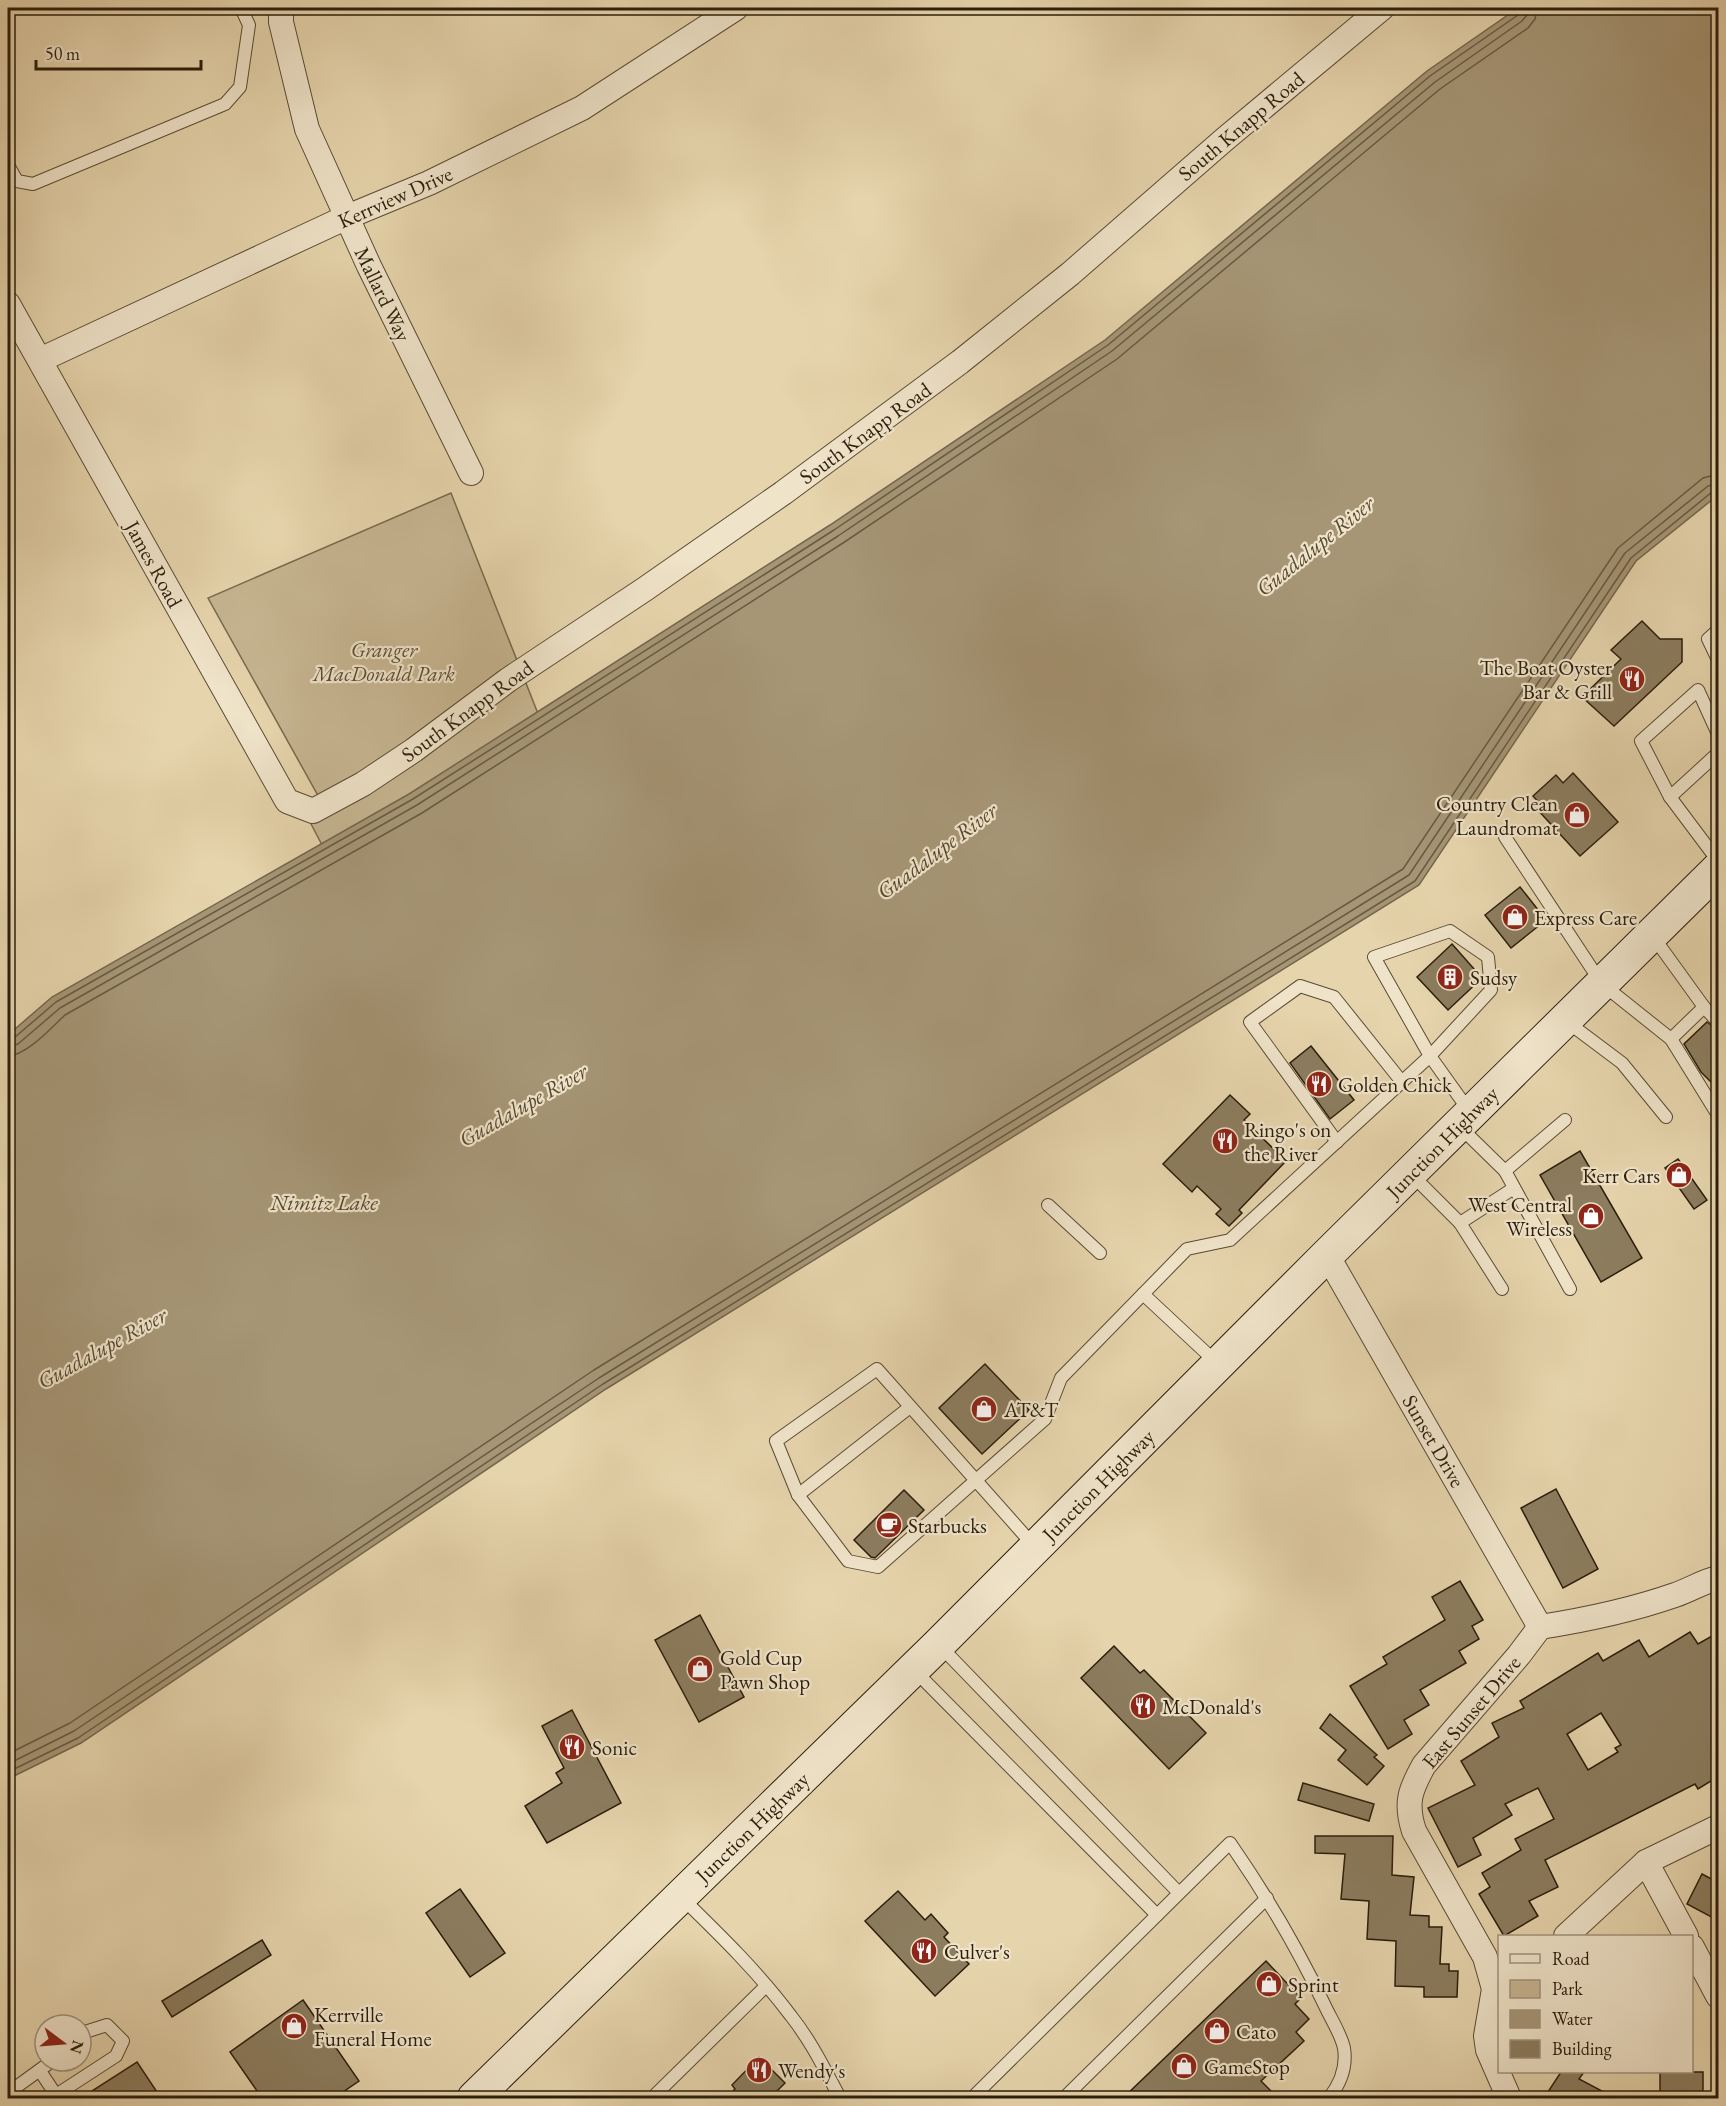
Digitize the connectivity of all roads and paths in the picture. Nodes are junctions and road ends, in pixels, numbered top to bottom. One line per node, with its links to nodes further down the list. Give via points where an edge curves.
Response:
1 (241, 8): 5 (lane, via 249,25 240,87 225,104 33,184 16,181)
2 (281, 8): 6 (street, Mallard Way, via 307,129)
3 (736, 8): 6 (street, Kerrview Drive, via 582,108 429,183)
4 (1382, 8): 15 (street, South Knapp Road, via 1070,274 960,362 783,493 508,680 414,750 363,784)
5 (8, 165)
6 (347, 217): 8 (street, Kerrview Drive); 9 (street, Mallard Way)
7 (8, 303): 8 (street, James Road)
8 (40, 360): 15 (street, James Road, via 287,801)
9 (471, 473)
10 (1719, 630): 11 (lane, via 1708,639)
11 (1719, 660)
12 (1719, 734): 14 (lane, via 1698,690 1641,741)
13 (1719, 753): 14 (lane)
14 (1670, 796): 17 (lane)
15 (313, 810)
16 (1505, 837): 20 (lane)
17 (1719, 861)
18 (1719, 869): 19 (main road, Junction Highway)
19 (1652, 934): 20 (main road, Junction Highway); 21 (lane)
20 (1602, 984): 22 (main road, Junction Highway); 24 (lane)
21 (1704, 1007): 23 (lane); 24 (lane)
22 (1565, 1020): 28 (lane, via 1622,1063); 29 (main road, Junction Highway)
23 (1719, 1022)
24 (1671, 1039): 27 (lane)
25 (1430, 1056): 25 (lane, via 1374,957 1450,931 1488,957 1491,990); 26 (lane); 29 (lane)
26 (1402, 1082): 31 (lane); 31 (lane, via 1334,997 1300,986 1250,1022)
27 (1719, 1115)
28 (1666, 1118)
29 (1464, 1119): 32 (lane); 33 (main road, Junction Highway)
30 (1564, 1120): 32 (lane)
31 (1337, 1142): 41 (lane, via 1230,1240 1187,1249)
32 (1504, 1171): 34 (lane)
33 (1410, 1173): 36 (lane); 38 (main road, Junction Highway)
34 (1514, 1188): 36 (lane); 40 (lane)
35 (1048, 1205): 37 (lane)
36 (1460, 1223): 39 (lane)
37 (1100, 1253)
38 (1327, 1255): 42 (main road, Junction Highway); 48 (street, Sunset Drive)
39 (1502, 1289)
40 (1570, 1289)
41 (1143, 1294): 42 (lane); 44 (lane, via 1061,1378 1045,1419)
42 (1218, 1364): 46 (main road, Junction Highway)
43 (910, 1407): 44 (lane); 45 (lane); 45 (lane, via 877,1369 776,1441)
44 (975, 1481): 45 (lane, via 878,1567 848,1561); 46 (lane)
45 (798, 1495)
46 (1035, 1547): 49 (main road, Junction Highway)
47 (1719, 1578): 48 (street, via 1642,1605)
48 (1540, 1627): 60 (street, East Sunset Drive, via 1424,1765 1410,1797 1414,1831)
49 (938, 1645): 50 (main road, Junction Highway); 53 (lane)
50 (913, 1670): 54 (main road, Junction Highway); 56 (lane)
51 (1719, 1827): 52 (street)
52 (1646, 1862): 57 (street); 58 (street)
53 (1179, 1893): 55 (lane, via 1230,1844); 56 (lane)
54 (681, 1897): 61 (lane); 72 (main road, Junction Highway)
55 (1267, 1898): 76 (lane); 77 (lane, via 1344,2046 1342,2077)
56 (1157, 1915): 75 (lane)
57 (1567, 1935)
58 (1685, 1935)
59 (1693, 1949): 62 (street)
60 (1496, 1978): 68 (street, East Sunset Drive, via 1486,2036)
61 (766, 1986): 73 (lane); 74 (lane, via 811,2044)
62 (1719, 1996)
63 (93, 2030): 64 (lane, via 107,2025 123,2041 116,2056)
64 (93, 2072)
65 (38, 2073): 70 (lane)
66 (41, 2073): 71 (lane)
67 (92, 2073): 71 (lane)
68 (1498, 2073)
69 (1498, 2073): 78 (street, East Sunset Drive)
70 (14, 2093)
71 (57, 2097)
72 (474, 2098)
73 (652, 2098)
74 (840, 2098)
75 (972, 2098)
76 (1064, 2098)
77 (1329, 2098)
78 (1509, 2098)

